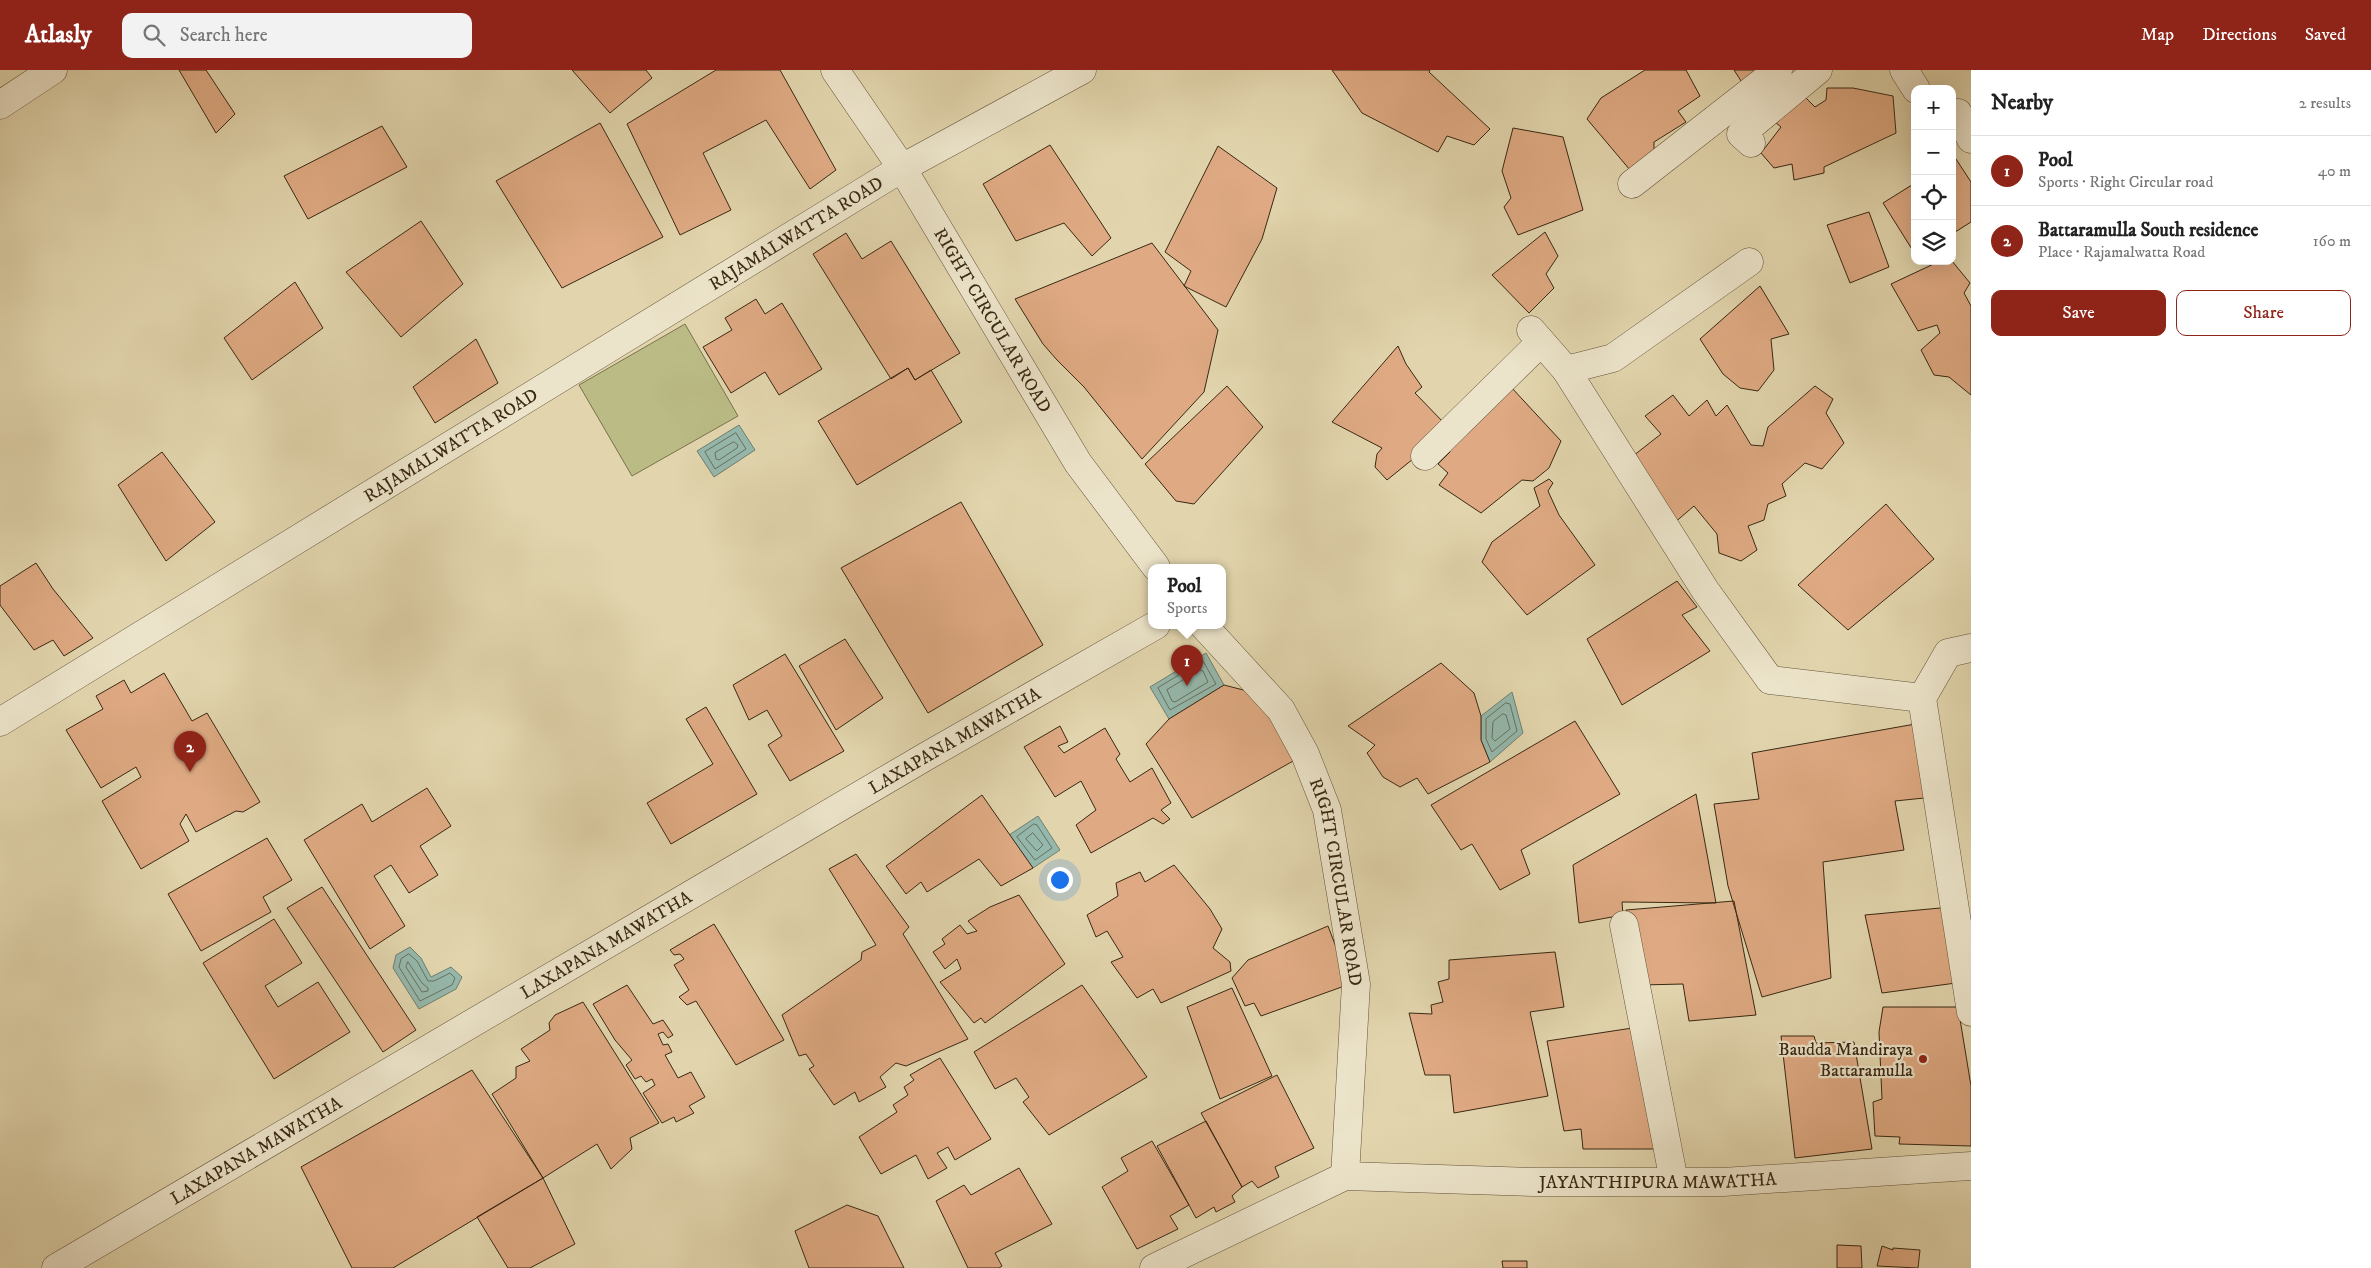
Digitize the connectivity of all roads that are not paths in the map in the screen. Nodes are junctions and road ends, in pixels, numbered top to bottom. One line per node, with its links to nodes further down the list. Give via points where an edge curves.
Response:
1 (53, 70): 8 (street)
2 (835, 70): 12 (street, RIGHT CIRCULAR ROAD)
3 (1082, 70): 12 (street, RAJAMALWATTA ROAD)
4 (1778, 70): 13 (street)
5 (1818, 70): 11 (street, via 1741,134)
6 (1904, 70): 7 (street)
7 (1913, 85)
8 (0, 105)
9 (1956, 113): 10 (street)
10 (1971, 139)
11 (1752, 143)
12 (902, 168): 17 (street, RIGHT CIRCULAR ROAD, via 1078,463); 22 (street, RAJAMALWATTA ROAD)
13 (1632, 184)
14 (1749, 262): 15 (street, via 1613,358)
15 (1566, 370): 16 (street, via 1536,336); 21 (street, via 1705,590 1770,680)
16 (1424, 456)
17 (1154, 564)
18 (1149, 629): 28 (street, LAXAPANA MAWATHA, via 916,762)
19 (1206, 629): 26 (street, RIGHT CIRCULAR ROAD, via 1281,710 1305,754 1327,810 1356,984)
20 (1971, 648): 21 (street, via 1948,653)
21 (1922, 698): 24 (street)
22 (0, 722)
23 (1624, 925): 27 (street)
24 (1971, 1012)
25 (1971, 1166): 27 (street, JAYANTHIPURA MAWATHA, via 1723,1182)
26 (1345, 1176): 27 (street, JAYANTHIPURA MAWATHA, via 1535,1182); 29 (street)
27 (1674, 1182)
28 (56, 1268)
29 (1154, 1268)

